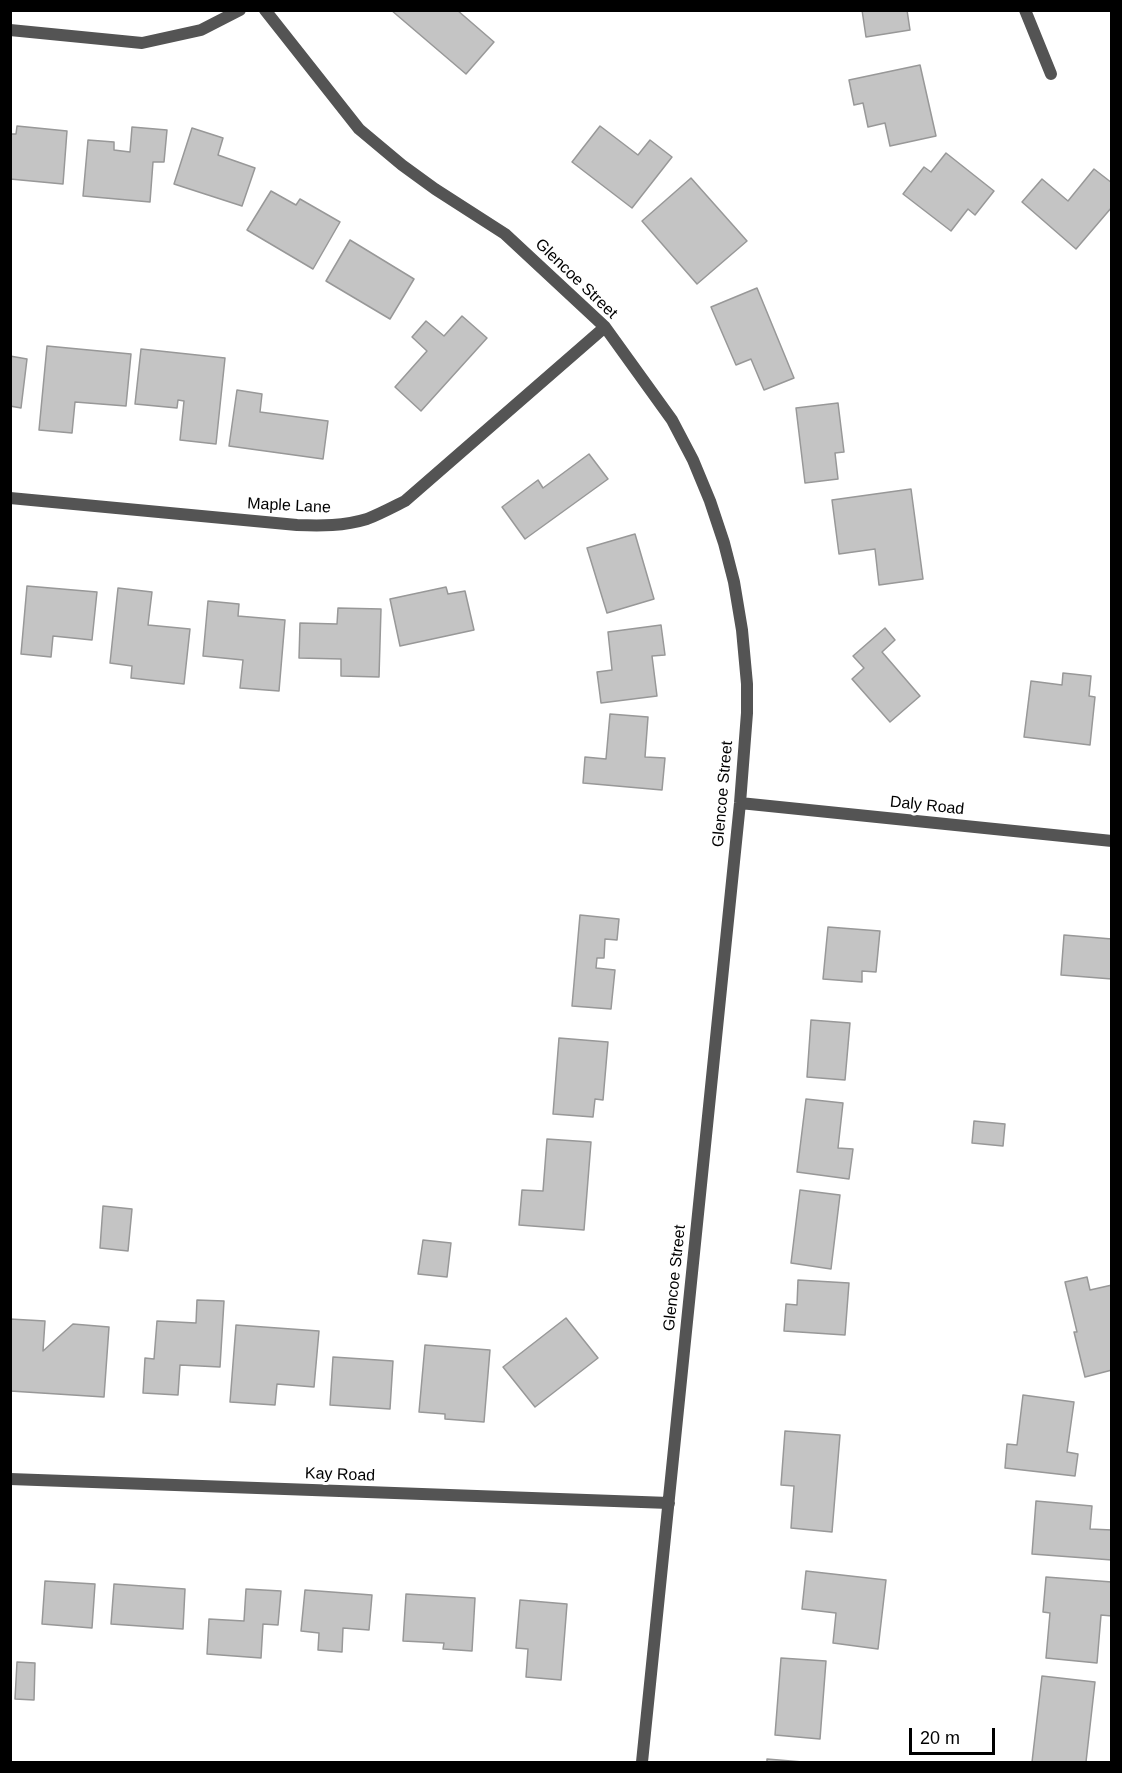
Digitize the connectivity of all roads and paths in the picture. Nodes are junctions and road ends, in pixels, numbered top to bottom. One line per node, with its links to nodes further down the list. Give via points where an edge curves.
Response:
1 (240, 10): 4 (street, via 201,30 142,43)
2 (265, 10): 6 (street, Glencoe Street, via 359,129 435,189 505,234)
3 (1025, 10): 5 (street)
4 (10, 30)
5 (1051, 74)
6 (605, 327): 7 (street, Maple Lane, via 405,501 368,518 346,524 297,525); 8 (street, Glencoe Street, via 672,420 693,460 724,543 742,630 747,684)
7 (10, 498)
8 (740, 803): 9 (street, Daly Road); 11 (street, Glencoe Street)
9 (1112, 841)
10 (10, 1479): 11 (street, Kay Road)
11 (669, 1503): 12 (street, Glencoe Street)
12 (642, 1762)

